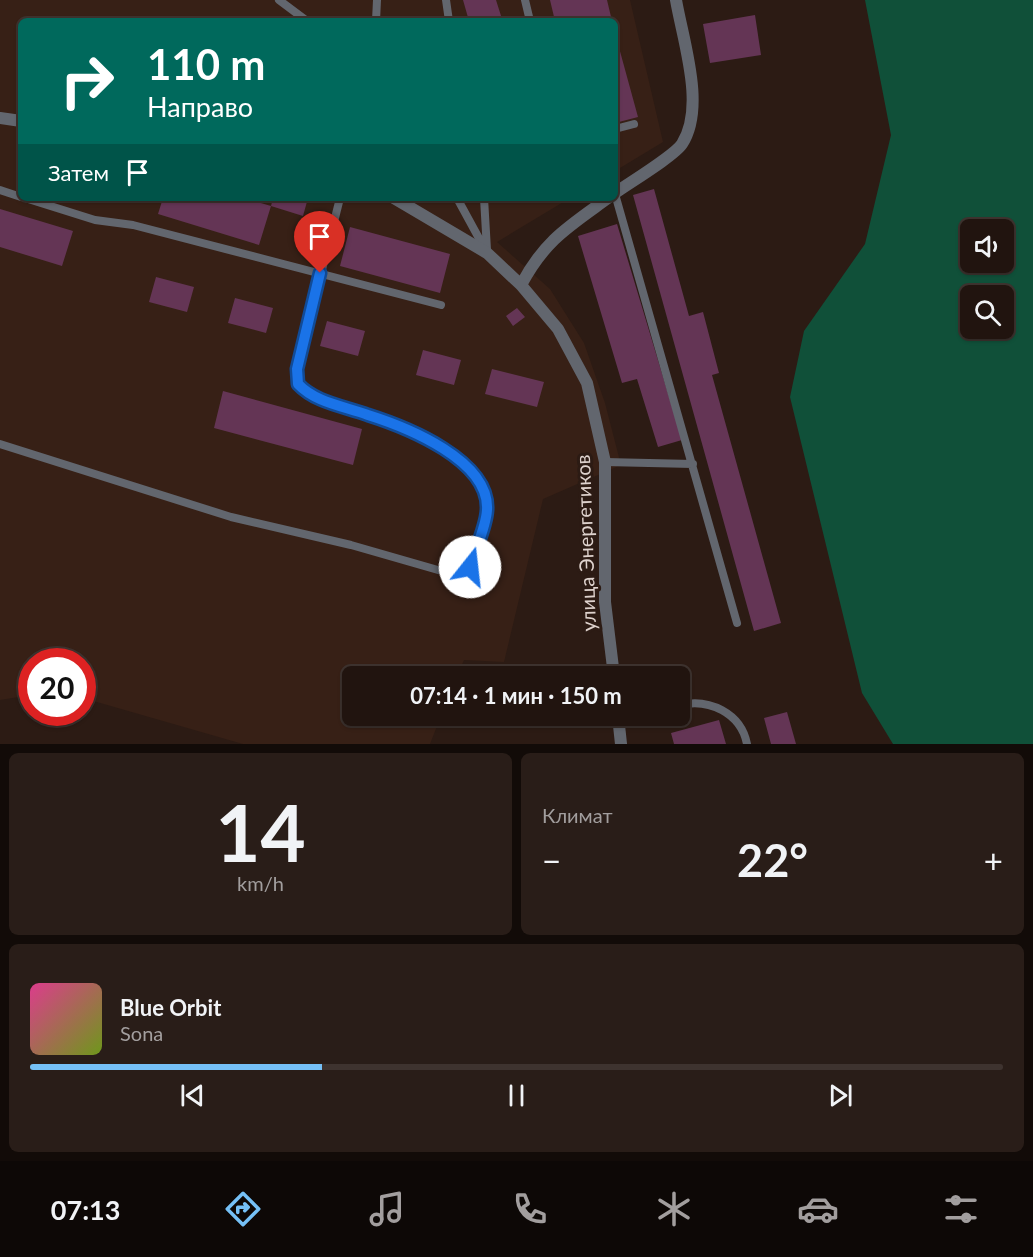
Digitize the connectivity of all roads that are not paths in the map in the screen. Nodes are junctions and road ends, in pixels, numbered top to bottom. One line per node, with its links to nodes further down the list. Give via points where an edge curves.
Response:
1 (279, 0): 6 (lane)
2 (377, 0): 7 (lane)
3 (446, 0): 8 (lane)
4 (525, 0): 9 (lane)
5 (676, 0): 15 (street, via 692,88 693,116 681,145)
6 (303, 18)
7 (376, 18)
8 (449, 18)
9 (529, 18)
10 (0, 118): 11 (street)
11 (18, 121)
12 (634, 124): 13 (lane)
13 (618, 128)
14 (0, 190): 16 (lane)
15 (618, 192)
16 (18, 195)
17 (36, 201): 25 (lane, via 95,220 133,225)
18 (339, 201): 25 (lane)
19 (399, 201): 24 (street, улица Энергетиков)
20 (459, 201): 24 (lane)
21 (484, 201): 24 (lane)
22 (604, 201): 26 (street, via 553,238 534,260)
23 (617, 201): 30 (lane)
24 (487, 253): 26 (street, улица Энергетиков)
25 (320, 273): 27 (lane); 28 (lane, via 297,369 298,384 309,396 426,438 467,465 481,484 487,509 470,567 460,573 231,517)
26 (521, 285): 29 (street, улица Энергетиков, via 558,329 588,383)
27 (441, 305)
28 (0, 444)
29 (605, 462): 30 (lane); 32 (street, улица Энергетиков, via 605,602)
30 (693, 464): 31 (lane)
31 (737, 623)
32 (613, 666)
33 (690, 703): 36 (lane, via 714,706 738,721)
34 (619, 726): 35 (street)
35 (621, 744)
36 (747, 744)

